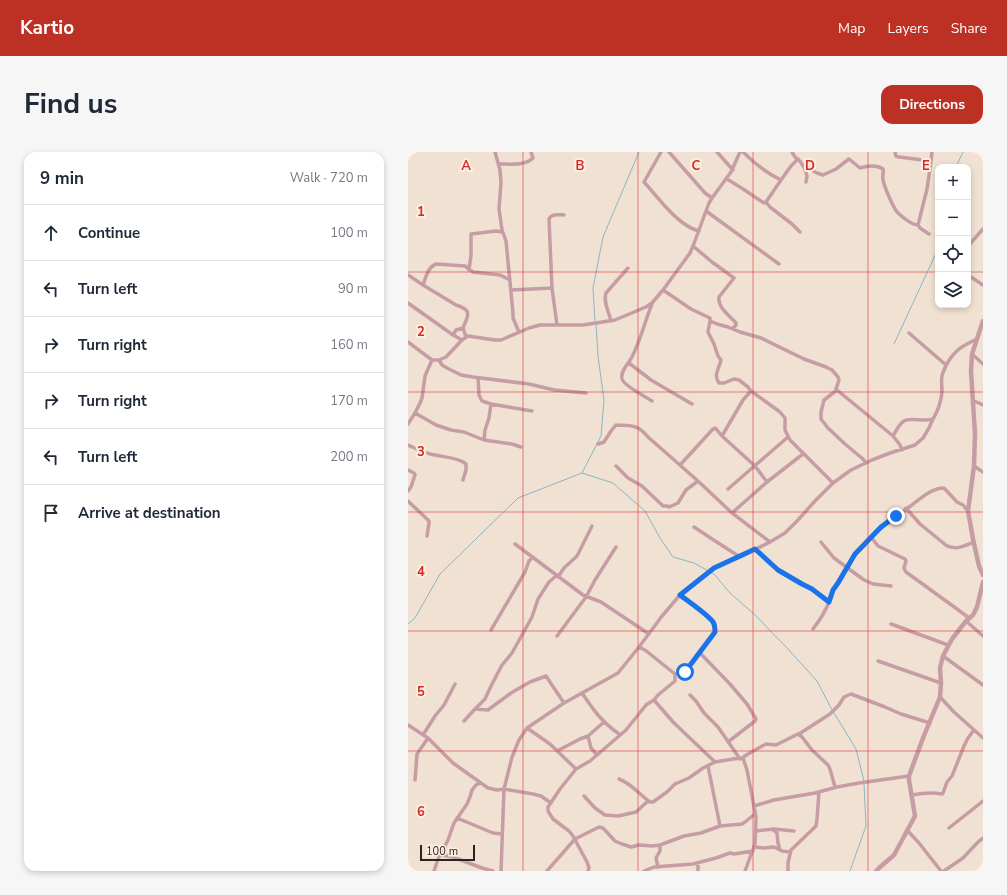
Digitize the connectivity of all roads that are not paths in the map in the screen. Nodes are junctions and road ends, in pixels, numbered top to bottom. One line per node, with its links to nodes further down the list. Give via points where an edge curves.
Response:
1 (495, 152): 13 (street)
2 (531, 152): 13 (street, via 533,158 525,163)
3 (660, 152): 25 (street, via 644,182 680,221)
4 (669, 152): 19 (street)
5 (717, 152): 15 (street)
6 (740, 152): 15 (street)
7 (743, 152): 17 (street)
8 (792, 152): 11 (street)
9 (895, 152): 12 (street, via 899,157)
10 (932, 152): 12 (street)
11 (798, 159): 14 (street); 17 (street)
12 (931, 161): 23 (street)
13 (499, 164): 26 (street)
14 (803, 166): 18 (street, via 807,176); 23 (street, via 823,175 849,159 860,168 880,166 884,174 882,179 896,211 914,225)
15 (733, 170): 16 (street)
16 (727, 179): 19 (street); 20 (street, via 762,202)
17 (780, 180): 20 (street)
18 (806, 182)
19 (712, 198): 21 (street)
20 (766, 202): 27 (street)
21 (706, 211): 25 (street); 31 (street)
22 (564, 215): 39 (street, via 552,215 549,218)
23 (918, 225): 28 (street)
24 (983, 229): 29 (street)
25 (699, 231): 30 (street)
26 (502, 232): 33 (street, via 470,234); 36 (street, via 506,241)
27 (800, 232)
28 (929, 234)
29 (971, 243)
30 (693, 246): 41 (street); 49 (street, via 734,278 718,300 736,323)
31 (779, 264)
32 (628, 268): 44 (street, via 605,295)
33 (469, 270): 36 (street, via 500,275); 37 (street, via 465,266 434,264 428,271)
34 (408, 274): 37 (street)
35 (971, 277): 38 (street)
36 (510, 280): 40 (street)
37 (423, 285): 48 (street, via 467,311 468,318)
38 (983, 285)
39 (552, 288): 40 (street); 47 (street)
40 (511, 290): 50 (street, via 513,318)
41 (663, 290): 42 (street); 46 (street, via 710,318)
42 (652, 302): 44 (street, via 632,314); 60 (street)
43 (408, 303): 52 (street)
44 (611, 321): 47 (street)
45 (983, 321): 54 (street)
46 (710, 322): 49 (street); 65 (street, via 708,332 721,360 715,376 717,381 724,383 739,380)
47 (557, 325): 50 (street, via 540,325)
48 (463, 328): 52 (street, via 456,330); 53 (street)
49 (733, 328): 64 (street, via 832,370 839,380)
50 (519, 332): 53 (street, via 501,340)
51 (908, 333): 62 (street)
52 (453, 335): 55 (street)
53 (466, 337): 55 (street)
54 (977, 339): 57 (street); 62 (street, via 953,354)
55 (462, 340): 59 (street, via 446,357)
56 (408, 342): 58 (street)
57 (972, 354): 61 (street); 68 (street)
58 (432, 360): 59 (street); 73 (street, via 425,376 422,398)
59 (439, 360): 63 (street, via 453,372)
60 (629, 363): 67 (street, via 622,372 623,380); 70 (street, via 651,380)
61 (983, 364)
62 (946, 365): 74 (street, via 942,376 941,398)
63 (478, 378): 66 (street); 69 (street, via 482,402)
64 (837, 390): 77 (street); 85 (street, via 824,400 821,419)
65 (751, 391): 76 (street); 78 (street, via 785,418)
66 (586, 393)
67 (652, 401)
68 (974, 401): 71 (street); 89 (street)
69 (491, 404): 72 (street); 79 (street)
70 (692, 404)
71 (983, 405)
72 (532, 411)
73 (415, 413): 75 (street); 79 (street, via 436,425)
74 (933, 419): 77 (street, via 908,419 898,427); 83 (street, via 923,438 915,445)
75 (408, 424)
76 (722, 436): 86 (street, via 715,428 713,429); 88 (street)
77 (893, 436): 83 (street)
78 (788, 437): 84 (street); 88 (street)
79 (484, 440): 82 (street)
80 (598, 444): 86 (street, via 604,442 616,425 633,426 642,430)
81 (408, 445): 92 (street, via 435,455 463,461 466,470)
82 (521, 447)
83 (902, 450): 85 (street)
84 (803, 454): 94 (street); 95 (street)
85 (866, 463): 95 (street)
86 (680, 465): 93 (street)
87 (616, 466): 93 (street, via 664,506 669,507 678,503 686,490)
88 (755, 466): 94 (street); 96 (street)
89 (974, 466): 91 (street); 100 (street)
90 (408, 470): 97 (street, via 415,475)
91 (983, 472)
92 (463, 480)
93 (698, 481): 101 (street)
94 (767, 482): 101 (street)
95 (833, 483): 106 (street, via 785,532)
96 (728, 489)
97 (408, 491)
98 (408, 501): 104 (street, via 429,521)
99 (906, 508): 100 (street, via 932,491 944,488); 105 (street); 108 (street, via 920,524 947,546 958,548)
100 (968, 511): 108 (street)
101 (732, 513): 106 (street)
102 (592, 526): 116 (street, via 577,556)
103 (694, 527): 113 (street)
104 (427, 536)
105 (871, 537): 114 (street); 122 (street, via 878,546 905,559 906,572)
106 (770, 542): 111 (street)
107 (821, 542): 114 (street, via 834,558)
108 (974, 542): 115 (street)
109 (515, 544): 112 (street)
110 (616, 547): 120 (street)
111 (755, 549): 113 (street); 121 (street, via 778,570)
112 (533, 557): 116 (street); 125 (street)
113 (740, 557): 119 (street, via 714,568)
114 (847, 567): 118 (street, via 873,584); 121 (street)
115 (983, 575)
116 (558, 576): 120 (street); 143 (street, via 550,582 538,599 532,617 512,653 502,665 485,699)
117 (983, 582): 122 (street, via 977,607)
118 (891, 586)
119 (680, 595): 126 (street); 131 (street, via 714,625 715,632)
120 (586, 597): 126 (street, via 601,602); 127 (street)
121 (829, 602): 124 (street)
122 (968, 620): 128 (street); 129 (street)
123 (891, 624): 129 (street)
124 (813, 629)
125 (491, 630)
126 (649, 634): 130 (street)
127 (557, 636)
128 (983, 636)
129 (948, 645): 132 (street)
130 (639, 647): 134 (street); 138 (street, via 618,672)
131 (699, 652): 134 (street, via 685,672); 156 (street, via 730,684 756,719)
132 (943, 656): 135 (street, via 940,668); 137 (street)
133 (878, 660): 135 (street)
134 (675, 674): 141 (street, via 675,681)
135 (941, 683): 140 (street)
136 (455, 684): 152 (street)
137 (983, 685)
138 (582, 693): 142 (street); 145 (street)
139 (690, 695): 156 (street)
140 (940, 697): 146 (street); 149 (street)
141 (654, 700): 150 (street, via 646,705 626,730); 160 (street)
142 (564, 703): 143 (street, via 546,676 511,693 488,710); 148 (street)
143 (475, 709): 144 (street)
144 (464, 721)
145 (604, 722): 150 (street); 153 (street)
146 (930, 723): 151 (street, via 851,694 844,697 830,714); 163 (street)
147 (408, 725): 152 (street)
148 (527, 728): 157 (street); 168 (street, via 518,740)
149 (974, 730): 155 (street); 170 (street, via 943,793)
150 (619, 734): 158 (street)
151 (799, 734): 159 (street, via 776,745 766,744); 167 (street, via 828,765)
152 (423, 735): 154 (street)
153 (588, 736): 157 (street); 158 (street, via 591,748)
154 (428, 738): 165 (street, via 417,754); 166 (street, via 453,763)
155 (983, 738)
156 (728, 742): 159 (street)
157 (558, 751): 162 (street)
158 (597, 755): 162 (street)
159 (741, 758): 160 (street); 175 (street, via 747,770)
160 (715, 762): 161 (street)
161 (708, 766): 172 (street, via 675,784 653,802); 178 (street)
162 (576, 769): 174 (street)
163 (910, 776): 167 (street); 170 (street)
164 (619, 779): 172 (street, via 625,781)
165 (415, 780)
166 (480, 783): 168 (street, via 492,789); 177 (street, via 472,790)
167 (835, 787): 169 (street)
168 (504, 789): 174 (street, via 537,795); 184 (street)
169 (819, 792): 175 (street); 190 (street, via 816,826)
170 (912, 795): 181 (street, via 915,816)
171 (584, 796): 172 (street, via 605,815 618,816 636,812)
172 (648, 801)
173 (983, 801): 179 (street)
174 (551, 803): 186 (street, via 547,809 550,815 569,831)
175 (754, 806): 176 (street)
176 (755, 814): 178 (street, via 742,824); 182 (street)
177 (457, 818): 184 (street, via 493,834); 191 (street)
178 (720, 826): 187 (street)
179 (949, 828)
180 (772, 829): 182 (street); 183 (street); 189 (street, via 777,833)
181 (907, 830): 204 (street, via 894,855); 205 (street)
182 (756, 831): 188 (street)
183 (794, 831)
184 (502, 834): 197 (street)
185 (983, 838): 205 (street, via 963,858)
186 (575, 840): 187 (street, via 601,827 615,841 631,847); 198 (street); 199 (street, via 587,862)
187 (660, 845): 193 (street, via 656,858)
188 (754, 849): 189 (street, via 774,847); 192 (street); 194 (street)
189 (781, 851): 190 (street)
190 (790, 852): 203 (street)
191 (441, 854): 195 (street); 196 (street)
192 (698, 863): 193 (street); 201 (street)
193 (658, 867): 200 (street)
194 (745, 870): 202 (street)
195 (434, 871)
196 (493, 871)
197 (501, 871)
198 (547, 871)
199 (588, 871)
200 (644, 871)
201 (698, 871)
202 (739, 871)
203 (788, 871)
204 (876, 871)
205 (943, 871)

